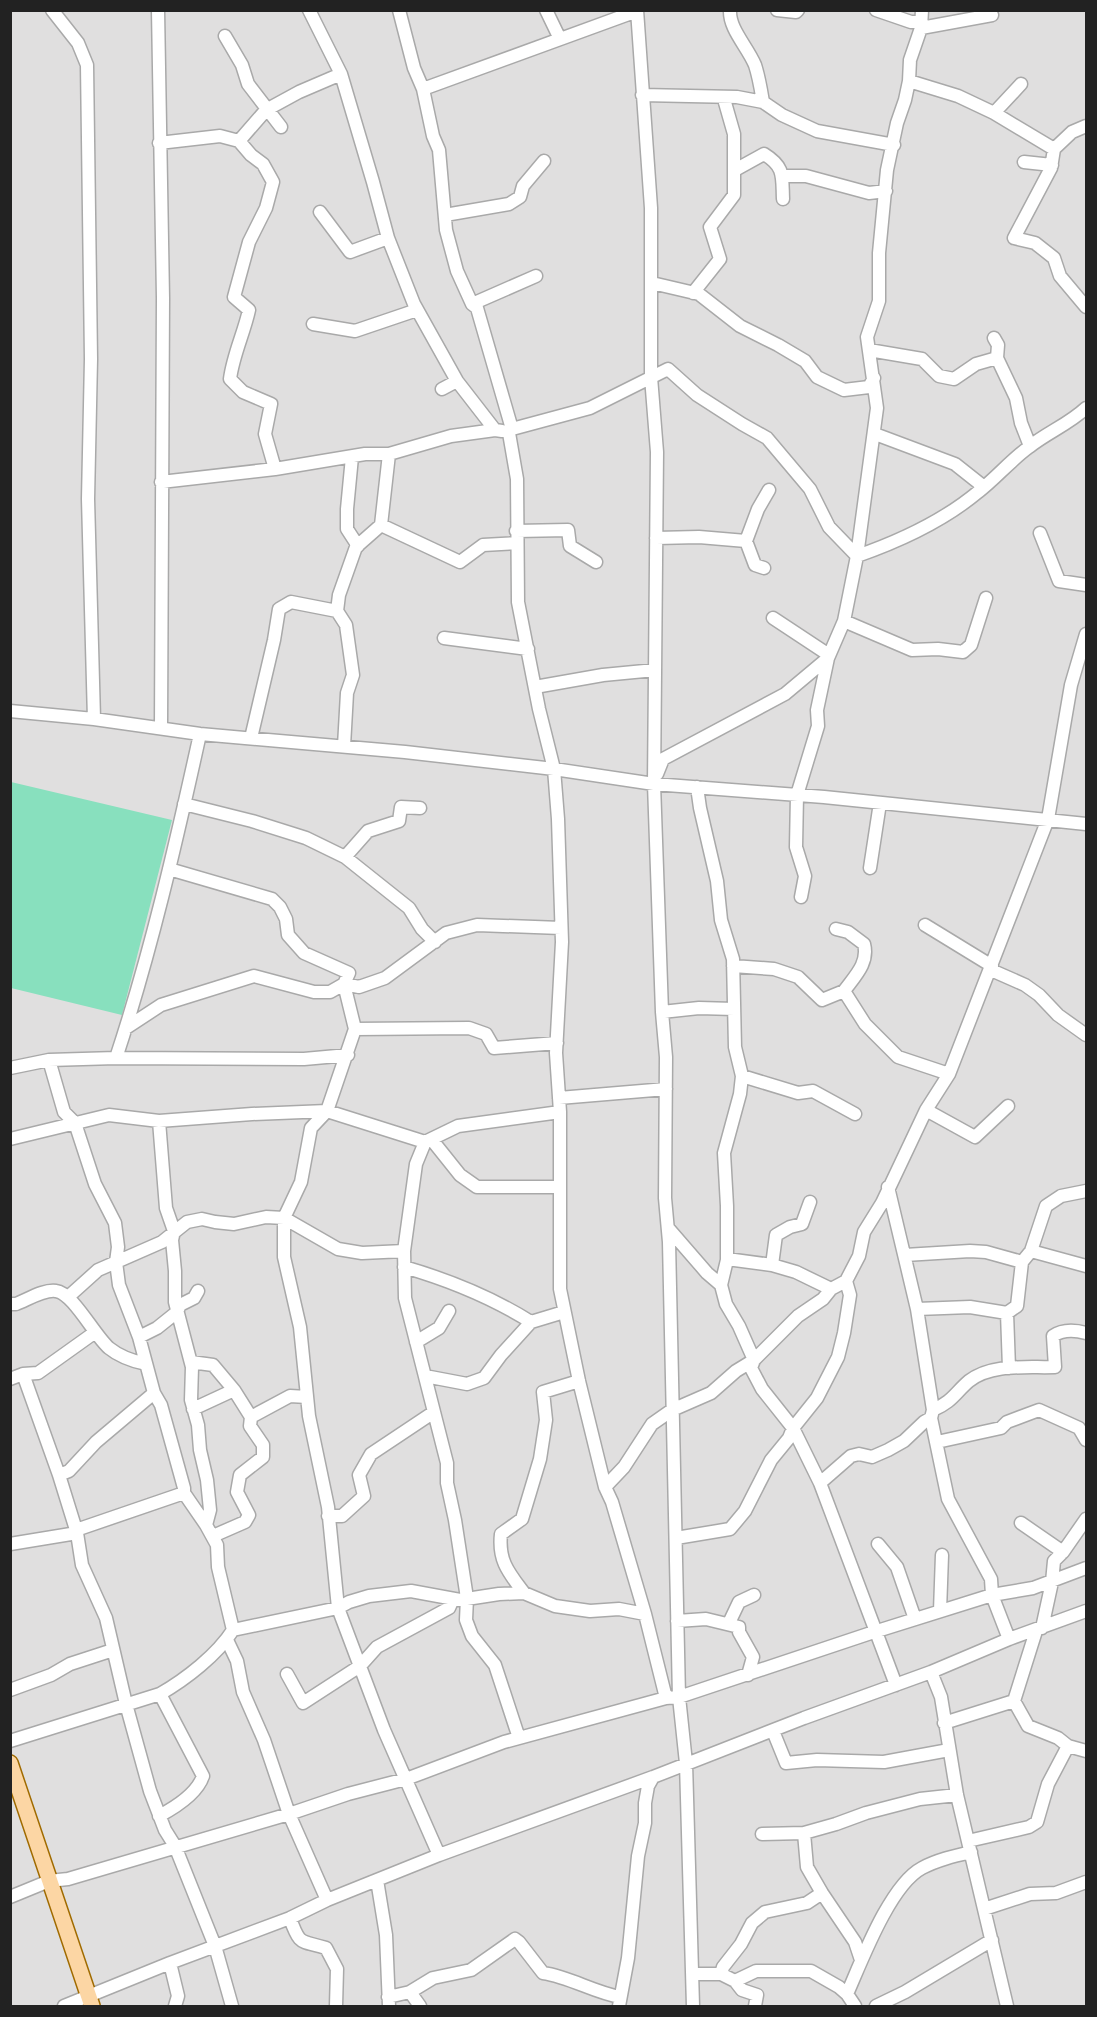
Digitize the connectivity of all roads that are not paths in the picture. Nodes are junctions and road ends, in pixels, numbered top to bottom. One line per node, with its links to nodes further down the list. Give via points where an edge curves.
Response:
1 (52, 10): 86 (street, via 78,43 87,65 91,359 88,499)
2 (158, 10): 27 (street)
3 (309, 10): 15 (street)
4 (399, 10): 18 (street)
5 (546, 10): 14 (street)
6 (730, 10): 21 (street, via 729,22 756,67)
7 (777, 10): 8 (street)
8 (798, 10)
9 (876, 10): 12 (street, via 911,22)
10 (637, 11): 14 (street); 19 (street)
11 (992, 15): 12 (street)
12 (921, 20): 16 (street, via 910,60)
13 (225, 36): 22 (street, via 248,84)
14 (560, 39): 18 (street)
15 (341, 74): 22 (street); 39 (street)
16 (909, 81): 23 (street, via 958,96); 28 (street)
17 (1021, 84): 23 (street)
18 (423, 89): 38 (street, via 439,150)
19 (642, 96): 20 (street); 41 (street, via 651,208)
20 (724, 99): 21 (street); 33 (street, via 734,134)
21 (763, 102): 28 (street, via 817,131)
22 (266, 110): 25 (street); 26 (street)
23 (994, 113): 29 (street)
24 (1086, 126): 29 (street, via 1072,132)
25 (281, 127)
26 (239, 141): 27 (street, via 220,136); 61 (street, via 263,164 273,182 266,208 249,242 234,297 249,310 230,379 243,392 271,404 265,434)
27 (159, 143): 62 (street)
28 (894, 145): 35 (street)
29 (1054, 149): 32 (street)
30 (544, 160): 38 (street, via 520,197 509,204)
31 (1024, 162): 32 (street)
32 (1052, 165): 44 (street, via 1014,238 1035,243 1054,258 1059,276)
33 (735, 170): 34 (street, via 764,154 777,162); 42 (street, via 734,195 710,227 720,259)
34 (782, 176): 35 (street, via 806,176 869,193); 36 (street)
35 (886, 191): 48 (street, via 879,253 879,300 867,337)
36 (783, 199)
37 (320, 212): 39 (street, via 350,252)
38 (445, 215): 43 (street, via 457,270)
39 (388, 238): 45 (street)
40 (536, 276): 43 (street)
41 (652, 283): 42 (street); 50 (street)
42 (693, 293): 51 (street, via 740,326 804,362 817,377 844,390 869,387)
43 (472, 304): 56 (street, via 477,308)
44 (1086, 307)
45 (417, 310): 46 (street, via 356,332); 52 (street)
46 (313, 324)
47 (994, 338): 49 (street)
48 (869, 350): 49 (street, via 922,359 939,376 954,379 976,364); 51 (street)
49 (997, 358): 58 (street, via 1016,398)
50 (651, 377): 56 (street, via 590,408); 68 (street, via 657,452); 71 (street, via 668,369 697,395 768,438 810,489 829,526)
51 (874, 378): 57 (street)
52 (457, 381): 53 (street); 55 (street)
53 (442, 389)
54 (1086, 408): 58 (street)
55 (495, 430): 56 (street); 59 (street, via 451,436)
56 (510, 431): 67 (street, via 517,479)
57 (875, 435): 63 (street, via 955,464); 71 (street)
58 (1030, 446): 63 (street)
59 (389, 454): 60 (street); 65 (street)
60 (352, 457): 61 (street); 70 (street, via 347,529)
61 (275, 469): 62 (street)
62 (162, 482): 87 (street)
63 (984, 487): 71 (street, via 935,522 897,542)
64 (769, 490): 69 (street)
65 (381, 525): 67 (street, via 460,562 483,545); 70 (street)
66 (1040, 533): 74 (street, via 1059,581)
67 (517, 537): 72 (street, via 568,530 570,546); 81 (street, via 518,602)
68 (656, 538): 69 (street); 83 (street)
69 (746, 541): 73 (street, via 755,565)
70 (358, 546): 76 (street, via 339,595)
71 (857, 556): 78 (street)
72 (596, 562)
73 (764, 568)
74 (1086, 585)
75 (986, 598): 78 (street, via 971,645 963,652 912,650)
76 (337, 611): 89 (street, via 291,602 279,609); 90 (street, via 346,625 353,675 347,693)
77 (773, 618): 82 (street)
78 (844, 621): 82 (street)
79 (1086, 634): 98 (street, via 1071,685)
80 (444, 638): 81 (street)
81 (528, 649): 84 (street)
82 (829, 657): 92 (street, via 785,693 663,759); 94 (street, via 817,710 818,726)
83 (655, 670): 84 (street); 92 (street)
84 (535, 687): 91 (street)
85 (10, 711): 86 (street)
86 (94, 719): 87 (street)
87 (161, 728): 88 (street)
88 (200, 734): 89 (street); 96 (street)
89 (251, 738): 90 (street)
90 (344, 746): 91 (street)
91 (554, 769): 92 (street); 105 (street)
92 (654, 784): 93 (street); 113 (street)
93 (698, 787): 94 (street); 108 (street)
94 (797, 795): 95 (street); 103 (street, via 796,847 805,876)
95 (880, 803): 98 (street); 101 (street)
96 (184, 804): 100 (street, via 306,838); 102 (street)
97 (420, 808): 100 (street, via 401,807 399,821 368,831)
98 (1048, 819): 99 (street); 109 (street)
99 (1086, 824)
100 (345, 857): 107 (street, via 409,908)
101 (870, 868)
102 (169, 869): 110 (street, via 272,899 286,919 288,935 304,953 349,973); 114 (street)
103 (801, 897)
104 (925, 925): 109 (street)
105 (561, 928): 107 (street, via 477,925 446,933); 117 (street)
106 (836, 929): 111 (street, via 848,932 864,944 867,954)
107 (435, 942): 110 (street, via 384,978 359,987)
108 (733, 966): 111 (street, via 774,969 798,977 822,1000); 112 (street)
109 (992, 968): 116 (street, via 1025,985); 122 (street)
110 (344, 984): 114 (street, via 330,992 314,992 254,976 161,1005); 115 (street)
111 (844, 991): 122 (street, via 865,1024 898,1057)
112 (734, 1009): 113 (street); 123 (street, via 735,1047)
113 (662, 1012): 124 (street)
114 (126, 1028): 119 (street)
115 (355, 1029): 117 (street, via 469,1028 486,1034 494,1048); 118 (street)
116 (1086, 1035)
117 (557, 1042): 125 (street)
118 (348, 1055): 119 (street, via 304,1059); 128 (street)
119 (116, 1058): 120 (street)
120 (49, 1060): 121 (street); 132 (street, via 64,1112)
121 (10, 1068)
122 (949, 1074): 127 (street)
123 (742, 1076): 130 (street, via 798,1093 813,1092); 145 (street, via 724,1153)
124 (666, 1089): 125 (street); 140 (street)
125 (559, 1098): 129 (street)
126 (1008, 1106): 127 (street, via 975,1137)
127 (926, 1110): 136 (street)
128 (327, 1111): 131 (street); 134 (street); 139 (street, via 311,1128 301,1182)
129 (560, 1112): 134 (street, via 458,1126); 135 (street)
130 (855, 1114)
131 (159, 1121): 132 (street, via 110,1115); 141 (street, via 166,1208)
132 (75, 1123): 133 (street); 146 (street, via 95,1184 114,1223)
133 (10, 1139)
134 (429, 1141): 135 (street, via 460,1175 477,1187); 142 (street, via 416,1164)
135 (560, 1187): 160 (street, via 560,1289)
136 (888, 1187): 144 (street); 151 (street, via 864,1232 859,1256)
137 (1086, 1191): 143 (street, via 1061,1196 1046,1206)
138 (810, 1202): 148 (street, via 802,1224 776,1235)
139 (284, 1218): 141 (street, via 266,1217 234,1224 202,1219 187,1222); 142 (street, via 338,1249 362,1253); 176 (street, via 284,1257 300,1327)
140 (668, 1228): 152 (street); 178 (street)
141 (174, 1231): 146 (street, via 162,1242); 159 (street)
142 (404, 1251): 150 (street)
143 (1031, 1251): 147 (street); 149 (street)
144 (905, 1256): 147 (street, via 978,1252); 157 (street)
145 (727, 1258): 148 (street); 152 (street)
146 (116, 1262): 155 (street, via 98,1269); 165 (street, via 119,1285)
147 (1022, 1262): 161 (street, via 1017,1306)
148 (772, 1265): 153 (street)
149 (1086, 1266)
150 (404, 1267): 162 (street, via 447,1280 502,1304); 166 (street, via 405,1298)
151 (846, 1281): 153 (street); 182 (street, via 850,1295 838,1357 817,1398)
152 (721, 1285): 167 (street, via 726,1304)
153 (831, 1289): 167 (street)
154 (198, 1291): 159 (street)
155 (68, 1297): 156 (street, via 51,1291); 163 (street)
156 (10, 1304)
157 (916, 1309): 161 (street, via 970,1307); 180 (street)
158 (449, 1311): 166 (street, via 439,1328)
159 (177, 1312): 165 (street, via 157,1329); 168 (street)
160 (564, 1312): 162 (street); 173 (street)
161 (1007, 1313): 170 (street)
162 (531, 1322): 171 (street, via 484,1378 467,1384)
163 (94, 1333): 169 (street, via 122,1357); 172 (street, via 38,1373)
164 (1086, 1333): 170 (street, via 1076,1330 1053,1336 1055,1367)
165 (139, 1337): 169 (street)
166 (416, 1342): 171 (street)
167 (754, 1360): 178 (street, via 711,1393); 182 (street, via 751,1368 762,1389)
168 (191, 1362): 174 (street, via 213,1365); 177 (street)
169 (146, 1365): 175 (street)
170 (1009, 1368): 180 (street, via 984,1372)
171 (425, 1376): 179 (street)
172 (17, 1377): 185 (street)
173 (579, 1381): 187 (street); 202 (street, via 543,1392 546,1420 540,1460 522,1519 501,1534 499,1548 507,1570)
174 (234, 1390): 177 (street); 181 (street)
175 (154, 1393): 185 (street, via 96,1442 69,1471); 188 (street, via 161,1405)
176 (307, 1397): 181 (street, via 290,1395); 189 (street)
177 (193, 1409): 192 (street, via 207,1480 210,1510)
178 (672, 1410): 187 (street, via 652,1424 624,1467); 195 (street)
179 (434, 1412): 189 (street, via 371,1454 359,1475 364,1496 342,1516); 205 (street, via 447,1463)
180 (932, 1414): 184 (street); 186 (street, via 904,1441 888,1450 872,1457 851,1455)
181 (251, 1416): 194 (street, via 250,1426 263,1445 263,1457 240,1474 237,1492 249,1515 245,1522)
182 (793, 1428): 186 (street); 195 (street, via 771,1460 746,1510 730,1528)
183 (1086, 1440): 184 (street, via 1079,1428 1039,1410 1001,1428)
184 (937, 1442): 204 (street, via 948,1499 991,1579)
185 (59, 1475): 193 (street)
186 (820, 1484): 215 (street)
187 (605, 1487): 210 (street)
188 (183, 1493): 192 (street); 193 (street)
189 (328, 1515): 207 (street)
190 (1086, 1520): 198 (street)
191 (1021, 1523): 198 (street)
192 (206, 1525): 194 (street)
193 (76, 1532): 196 (street); 218 (street, via 82,1565 106,1618)
194 (213, 1536): 216 (street)
195 (676, 1538): 212 (street)
196 (10, 1544)
197 (878, 1544): 211 (street, via 897,1567)
198 (1063, 1552): 201 (street, via 1054,1561)
199 (942, 1555): 208 (street)
200 (1086, 1568): 201 (street)
201 (1052, 1582): 204 (street); 214 (street)
202 (525, 1593): 205 (street); 210 (street, via 555,1606)
203 (754, 1595): 213 (street, via 740,1602)
204 (993, 1595): 208 (street); 217 (street)
205 (467, 1598): 206 (street); 231 (street, via 466,1620 472,1636 495,1665)
206 (453, 1599): 207 (street, via 411,1591 369,1596); 219 (street, via 449,1608 377,1647)
207 (338, 1608): 216 (street); 219 (street)
208 (940, 1611): 211 (street)
209 (1086, 1611): 214 (street)
210 (645, 1614): 226 (street)
211 (915, 1619): 215 (street)
212 (677, 1621): 213 (street, via 706,1619); 226 (street)
213 (729, 1623): 222 (street, via 739,1627 753,1657)
214 (1039, 1630): 217 (street); 227 (street)
215 (874, 1632): 222 (street); 223 (street)
216 (230, 1635): 225 (street, via 182,1682); 241 (street, via 243,1692)
217 (1009, 1639): 220 (street)
218 (113, 1650): 224 (street); 228 (street)
219 (360, 1666): 221 (street, via 303,1703); 239 (street)
220 (931, 1672): 223 (street); 229 (street, via 941,1697)
221 (287, 1674)
222 (748, 1675): 226 (street)
223 (896, 1685): 230 (street)
224 (10, 1690)
225 (160, 1694): 228 (street); 242 (street, via 203,1776 200,1787)
226 (672, 1697): 231 (street); 237 (street)
227 (1014, 1701): 229 (street); 233 (street, via 1028,1726)
228 (126, 1704): 232 (street); 242 (street)
229 (944, 1723): 234 (street)
230 (772, 1731): 234 (street, via 786,1762 884,1762); 237 (street)
231 (519, 1738): 239 (street)
232 (10, 1741)
233 (1068, 1746): 235 (street); 246 (street, via 1048,1784 1037,1822)
234 (949, 1750): 240 (street)
235 (1086, 1751)
236 (10, 1763): 249 (main road)
237 (686, 1763): 238 (street); 260 (street)
238 (653, 1777): 247 (street); 267 (street, via 645,1803 628,1958)
239 (406, 1779): 241 (street); 247 (street)
240 (957, 1795): 243 (street, via 920,1798); 246 (street)
241 (289, 1814): 245 (street); 253 (street)
242 (159, 1816): 245 (street)
243 (804, 1833): 244 (street); 251 (street, via 807,1867)
244 (762, 1834)
245 (175, 1846): 249 (street, via 68,1879); 257 (street)
246 (969, 1847): 254 (street); 258 (street, via 906,1880 889,1904)
247 (439, 1855): 248 (street)
248 (377, 1880): 253 (street); 266 (street, via 386,1935)
249 (49, 1881): 252 (street); 265 (main road)
250 (1086, 1882): 254 (street)
251 (822, 1893): 258 (street, via 855,1942); 261 (street, via 807,1903 758,1917)
252 (10, 1897)
253 (327, 1900): 255 (street)
254 (984, 1909): 256 (street)
255 (290, 1918): 257 (street); 272 (street, via 300,1939 305,1944 326,1948 337,1969)
256 (992, 1940): 276 (street); 277 (street)
257 (215, 1946): 259 (street); 271 (street)
258 (861, 1960): 264 (street)
259 (170, 1963): 265 (street); 270 (street, via 178,1996)
260 (693, 1974): 261 (street); 274 (street)
261 (721, 1974): 262 (street)
262 (735, 1981): 264 (street, via 756,1971 811,1971); 275 (street, via 757,1995)
263 (410, 1992): 266 (street); 267 (street, via 433,1978 471,1970 515,1939 543,1973 559,1975); 273 (street)
264 (847, 1994): 268 (street)
265 (90, 2001): 269 (street)
266 (388, 2002)
267 (619, 2002)
268 (853, 2006)
269 (64, 2007)
270 (175, 2007)
271 (232, 2007)
272 (336, 2007)
273 (420, 2007)
274 (693, 2007)
275 (755, 2007)
276 (876, 2007)
277 (1007, 2007)

